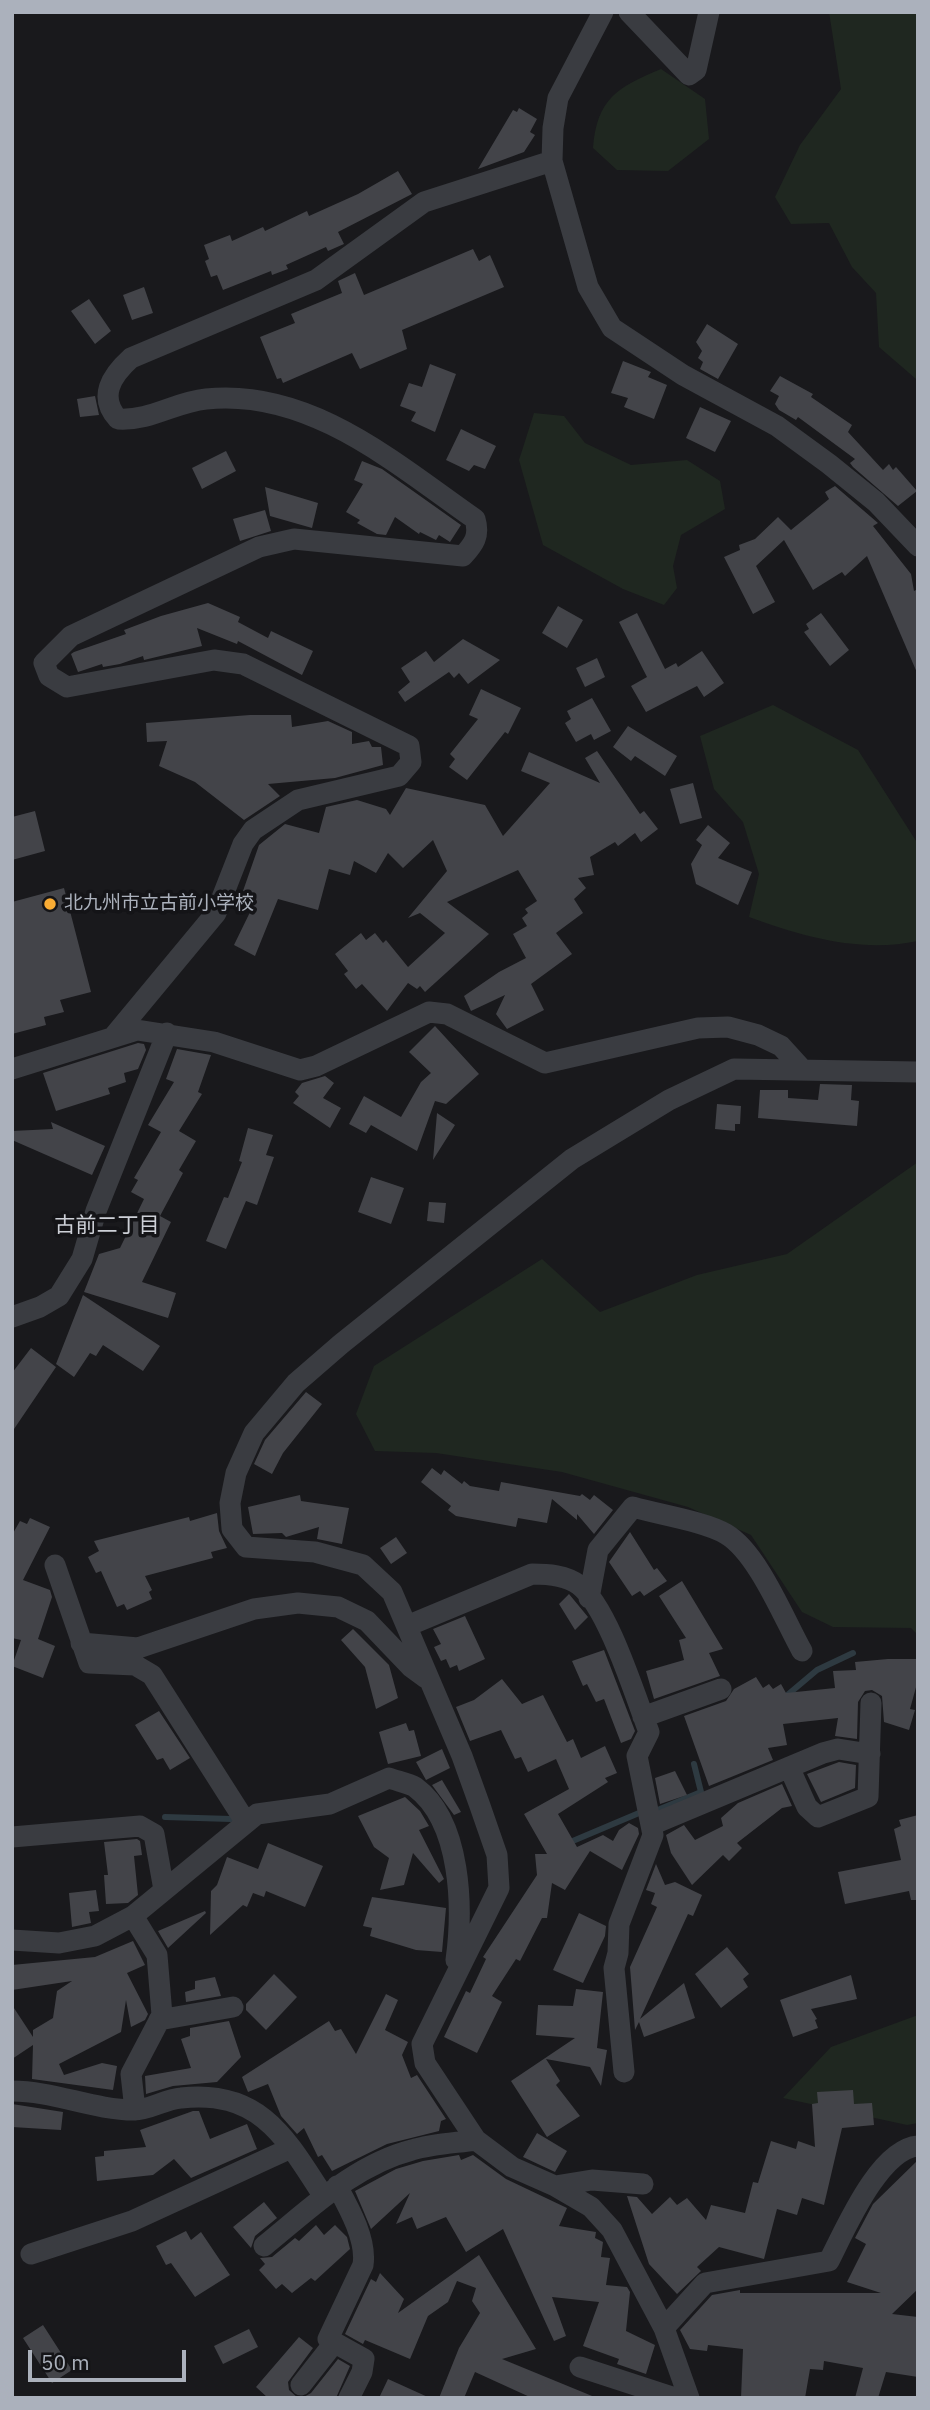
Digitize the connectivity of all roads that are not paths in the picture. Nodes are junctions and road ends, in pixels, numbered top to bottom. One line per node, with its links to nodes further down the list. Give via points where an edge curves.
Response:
1 (603, 12): 4 (street, via 558,98)
2 (629, 12): 3 (street, via 690,75 696,70)
3 (709, 12)
4 (552, 161): 5 (street, via 588,287 612,328 645,352 777,426 876,502); 7 (street, via 424,202 316,280 131,358 114,373 108,408 118,419 138,420 206,399 261,402 309,414 396,463 475,519 478,529 474,544 463,556 294,539 259,547 71,636 44,663 48,676 67,687 214,660 243,664 409,746 411,762 399,776 298,800 253,830 216,913)
5 (918, 546)
6 (167, 1032): 7 (street, via 137,1030); 8 (street, via 300,1070 429,1012 447,1014 545,1063 698,1028 728,1027 781,1046); 11 (street, via 96,1211 82,1259 59,1296)
7 (114, 1037): 9 (street)
8 (801, 1068): 10 (street); 14 (street, via 734,1069 669,1100 572,1159 341,1344 296,1383 254,1433 236,1473 230,1503 232,1529 246,1547 315,1552 363,1565 392,1592)
9 (12, 1069)
10 (918, 1072)
11 (12, 1317)
12 (55, 1565): 15 (street)
13 (589, 1598): 14 (street, via 580,1585 553,1574 532,1574); 16 (street, via 598,1550 633,1507 727,1534 755,1566); 20 (street, via 603,1617)
14 (407, 1626): 17 (street)
15 (81, 1643): 17 (street, via 138,1648 254,1609 298,1603 338,1607 366,1621); 23 (street, via 89,1663 135,1665 152,1675)
16 (802, 1651)
17 (430, 1681): 29 (street, via 497,1855 499,1888)
18 (721, 1689): 20 (street)
19 (871, 1703): 21 (street)
20 (643, 1717): 24 (street, via 649,1732 638,1756)
21 (870, 1754): 22 (street, via 838,1749); 22 (street, via 869,1797 817,1816 807,1807)
22 (789, 1767): 24 (street)
23 (245, 1821): 26 (street); 29 (street, via 257,1814 330,1804 390,1778 415,1787 440,1818 459,1880 461,1922)
24 (651, 1825): 32 (street, via 653,1835 619,1924 614,1968)
25 (12, 1837): 26 (street, via 140,1826 154,1834)
26 (164, 1890): 27 (street)
27 (133, 1916): 28 (street, via 95,1936 59,1943); 31 (street, via 157,1955 162,2003)
28 (12, 1940)
29 (455, 1973): 35 (street, via 422,2044 423,2054)
30 (233, 2007): 31 (street)
31 (159, 2020): 34 (street, via 131,2074)
32 (624, 2072)
33 (12, 2091): 34 (street)
34 (135, 2110): 37 (street, via 179,2098 228,2099 258,2115)
35 (476, 2140): 39 (street, via 512,2168); 40 (street, via 412,2150 375,2163)
36 (918, 2146): 43 (street, via 890,2159 857,2206 829,2261 705,2283)
37 (291, 2148): 40 (street); 42 (street, via 132,2221)
38 (643, 2184): 39 (street, via 592,2180)
39 (555, 2186): 43 (street, via 591,2207 612,2230)
40 (331, 2191): 41 (street); 44 (street, via 349,2208 365,2254 328,2339)
41 (264, 2246)
42 (31, 2254)
43 (664, 2328): 49 (street)
44 (334, 2343): 46 (street); 47 (street, via 364,2359)
45 (580, 2367): 48 (street)
46 (301, 2385)
47 (349, 2398)
48 (675, 2398)
49 (689, 2398)

